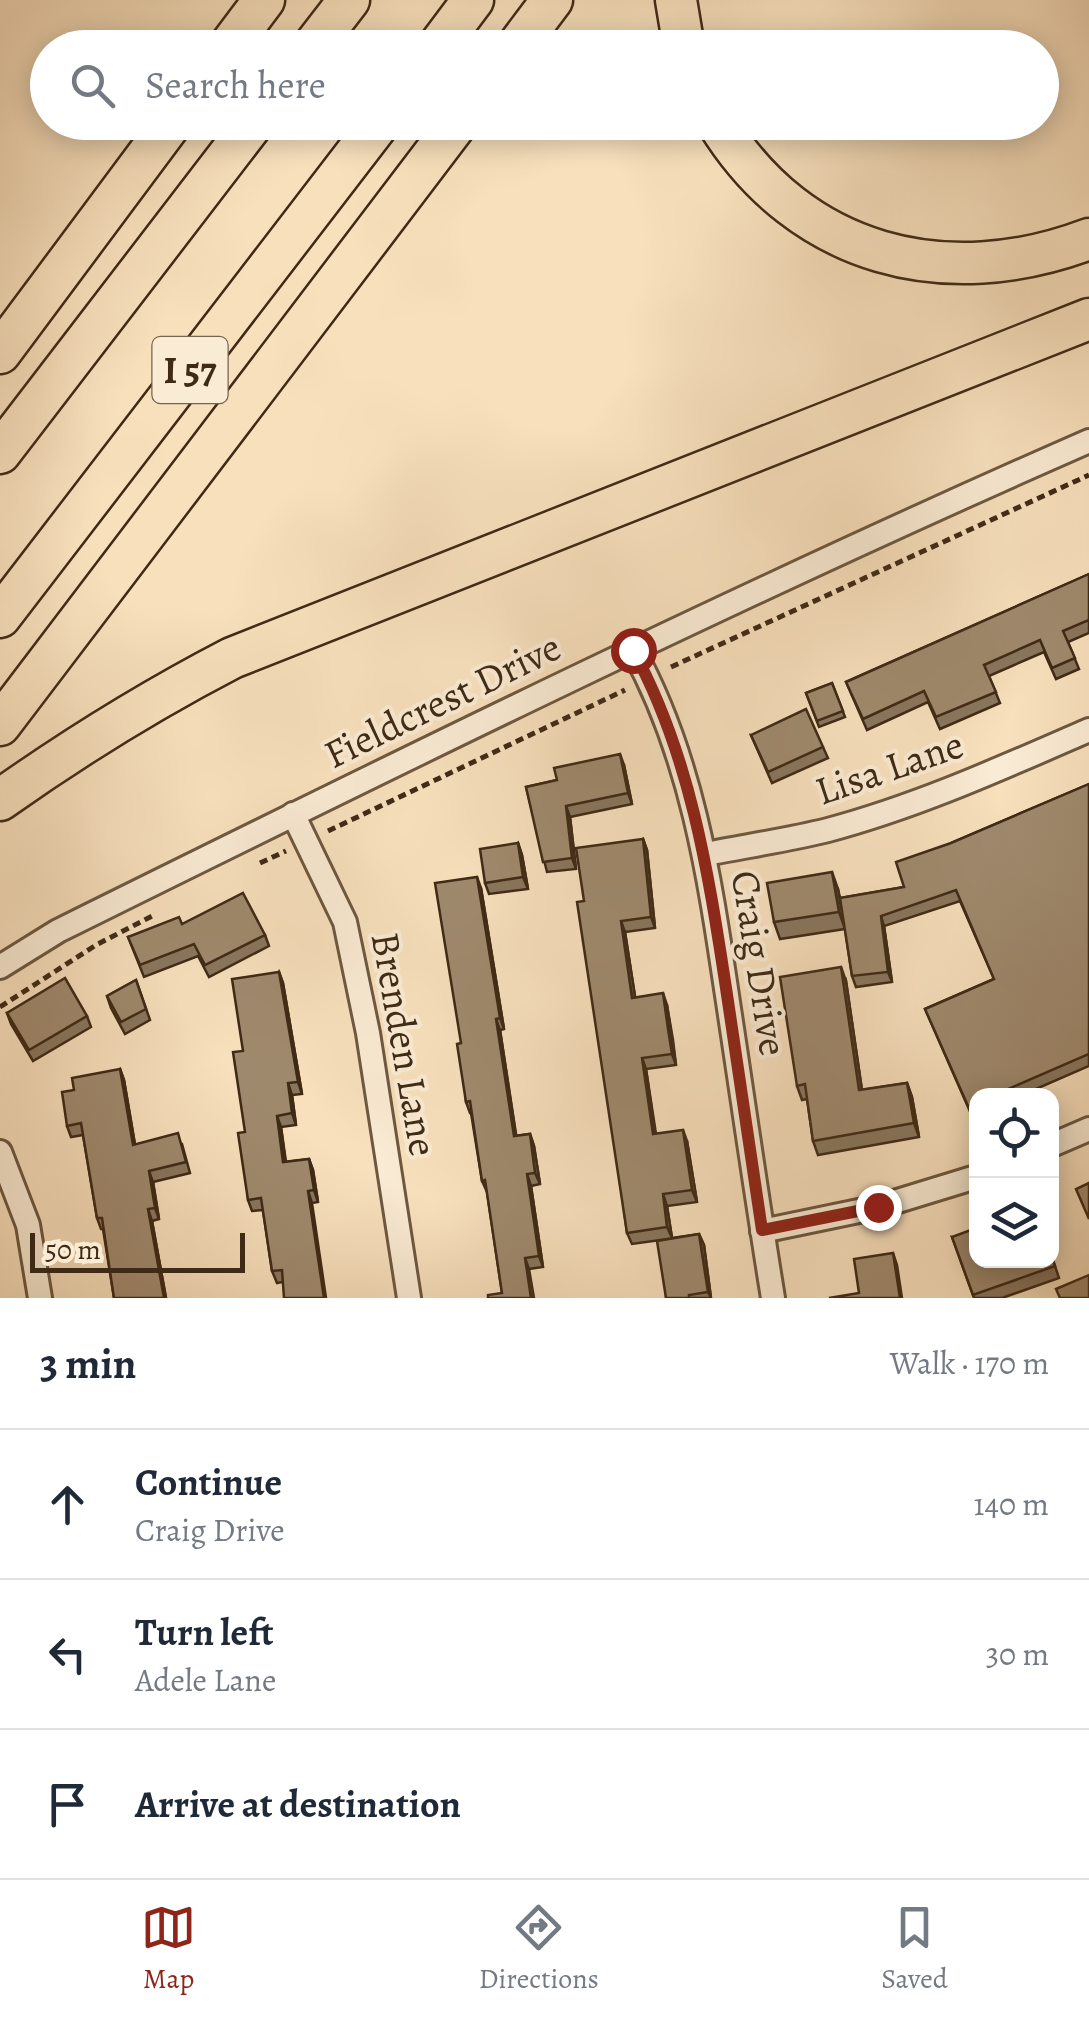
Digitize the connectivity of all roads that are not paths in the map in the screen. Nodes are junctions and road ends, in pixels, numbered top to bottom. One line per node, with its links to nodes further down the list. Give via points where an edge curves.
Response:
1 (264, 0): 6 (highway)
2 (348, 0): 7 (highway)
3 (474, 0): 8 (highway)
4 (552, 0): 9 (highway)
5 (676, 0): 10 (highway)
6 (242, 30)
7 (326, 30)
8 (451, 30)
9 (530, 30)
10 (681, 30)
11 (159, 140): 18 (highway)
12 (240, 140): 20 (highway, I 57)
13 (366, 140): 21 (highway, I 57)
14 (444, 140): 23 (highway)
15 (730, 140): 16 (highway, via 783,200 856,244 928,263 971,264 1006,263)
16 (1089, 239)
17 (1089, 319): 25 (highway, via 232,658 76,746)
18 (0, 353)
19 (1089, 441): 22 (street, Fieldcrest Drive)
20 (0, 453)
21 (0, 617)
22 (633, 650): 26 (street, Fieldcrest Drive); 27 (street, Craig Drive, via 680,761)
23 (0, 725)
24 (1089, 730): 27 (street, Lisa Lane, via 892,809 827,830)
25 (0, 800)
26 (293, 814): 28 (street, Fieldcrest Drive, via 58,931); 35 (street, Brenden Lane, via 345,922)
27 (706, 854): 33 (street, Craig Drive)
28 (0, 968)
29 (1089, 1129): 30 (street)
30 (1059, 1142)
31 (0, 1152): 34 (street, via 28,1226)
32 (970, 1178): 33 (street, via 878,1207)
33 (762, 1230): 36 (street, Craig Drive)
34 (40, 1298)
35 (410, 1298)
36 (772, 1298)

